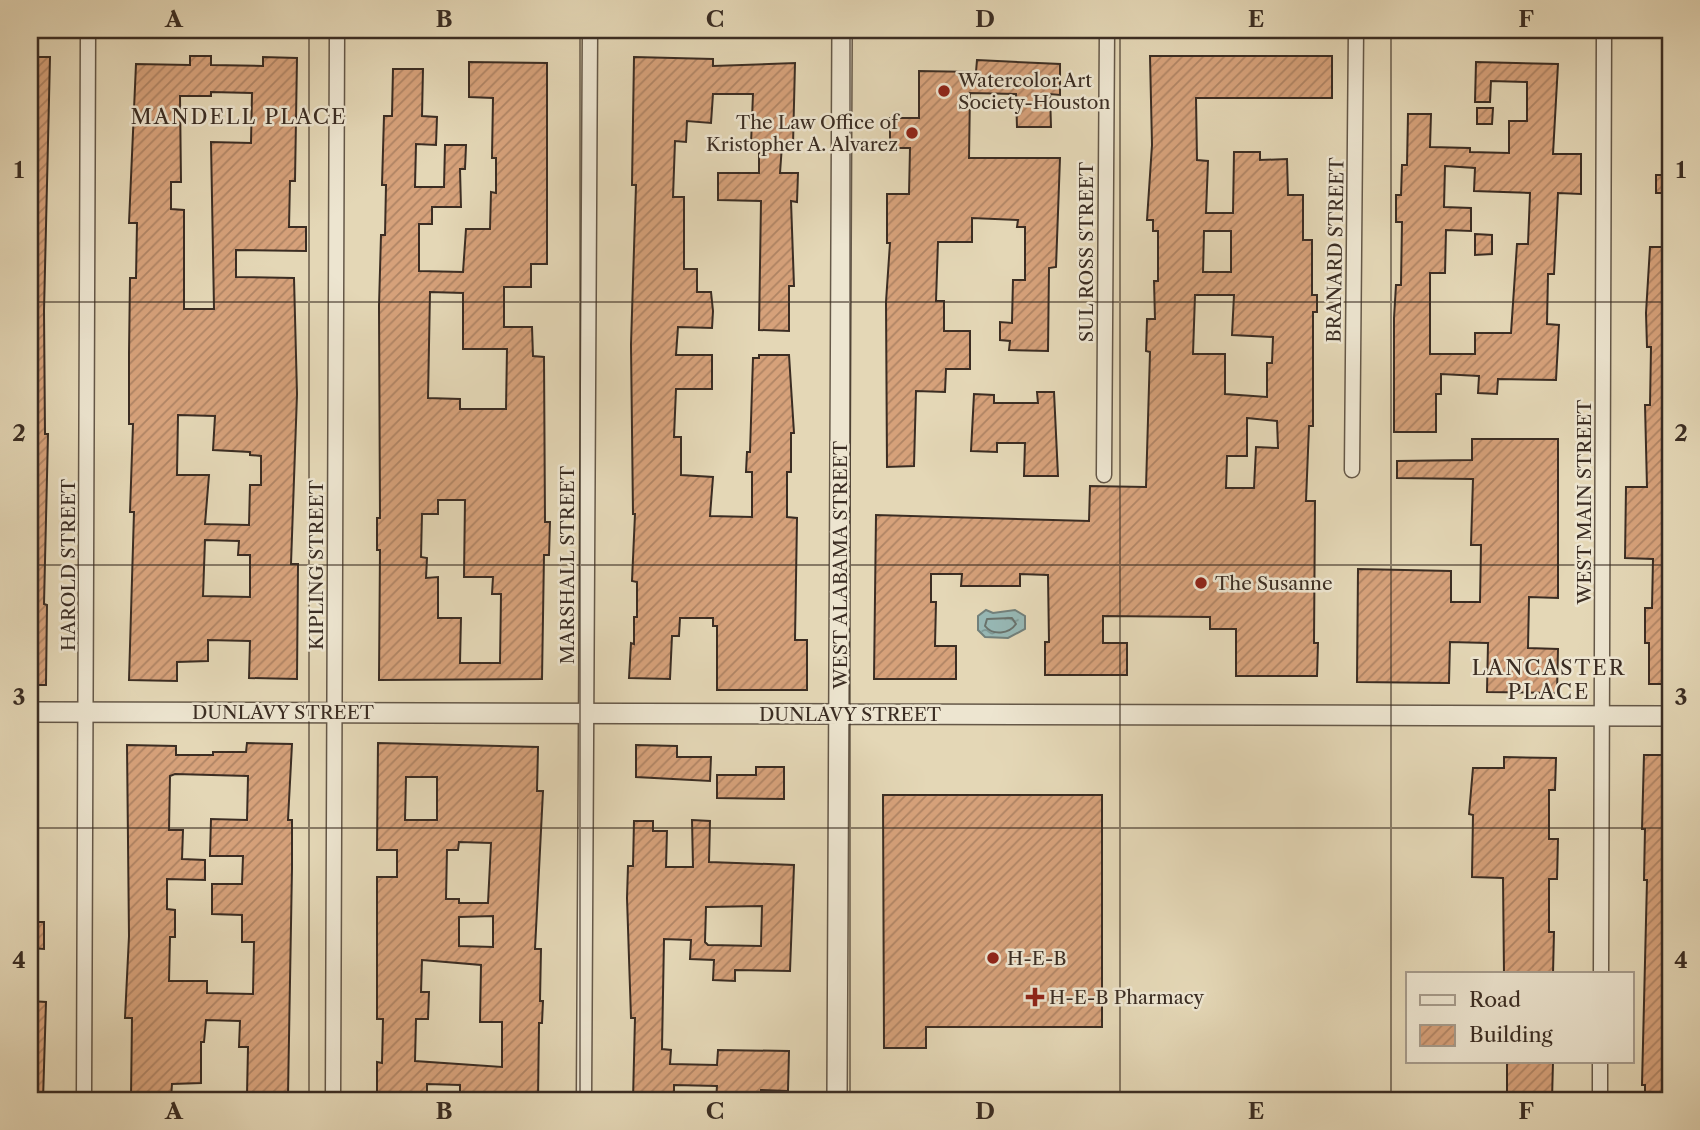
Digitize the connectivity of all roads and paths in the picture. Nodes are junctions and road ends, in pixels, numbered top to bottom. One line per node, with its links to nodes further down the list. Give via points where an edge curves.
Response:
1 (88, 30): 11 (street, HAROLD STREET)
2 (337, 30): 12 (street, KIPLING STREET)
3 (590, 30): 13 (street, MARSHALL STREET)
4 (842, 30): 14 (street, WEST ALABAMA STREET)
5 (1107, 30): 9 (street, SUL ROSS STREET)
6 (1356, 30): 8 (street, BRANARD STREET)
7 (1604, 30): 15 (street, WEST MAIN STREET)
8 (1352, 470)
9 (1104, 475)
10 (30, 712): 11 (street, DUNLAVY STREET)
11 (87, 712): 12 (street, DUNLAVY STREET); 19 (street, HAROLD STREET)
12 (335, 713): 13 (street, DUNLAVY STREET); 20 (street, KIPLING STREET)
13 (586, 713): 14 (street, DUNLAVY STREET); 21 (street, MARSHALL STREET)
14 (839, 714): 15 (street, DUNLAVY STREET); 22 (street, WEST ALABAMA STREET)
15 (1602, 716): 16 (street, DUNLAVY STREET); 17 (street, WEST MAIN STREET)
16 (1670, 716)
17 (1601, 972)
18 (1601, 1064): 23 (street)
19 (85, 1100)
20 (333, 1100)
21 (584, 1100)
22 (837, 1100)
23 (1600, 1100)

